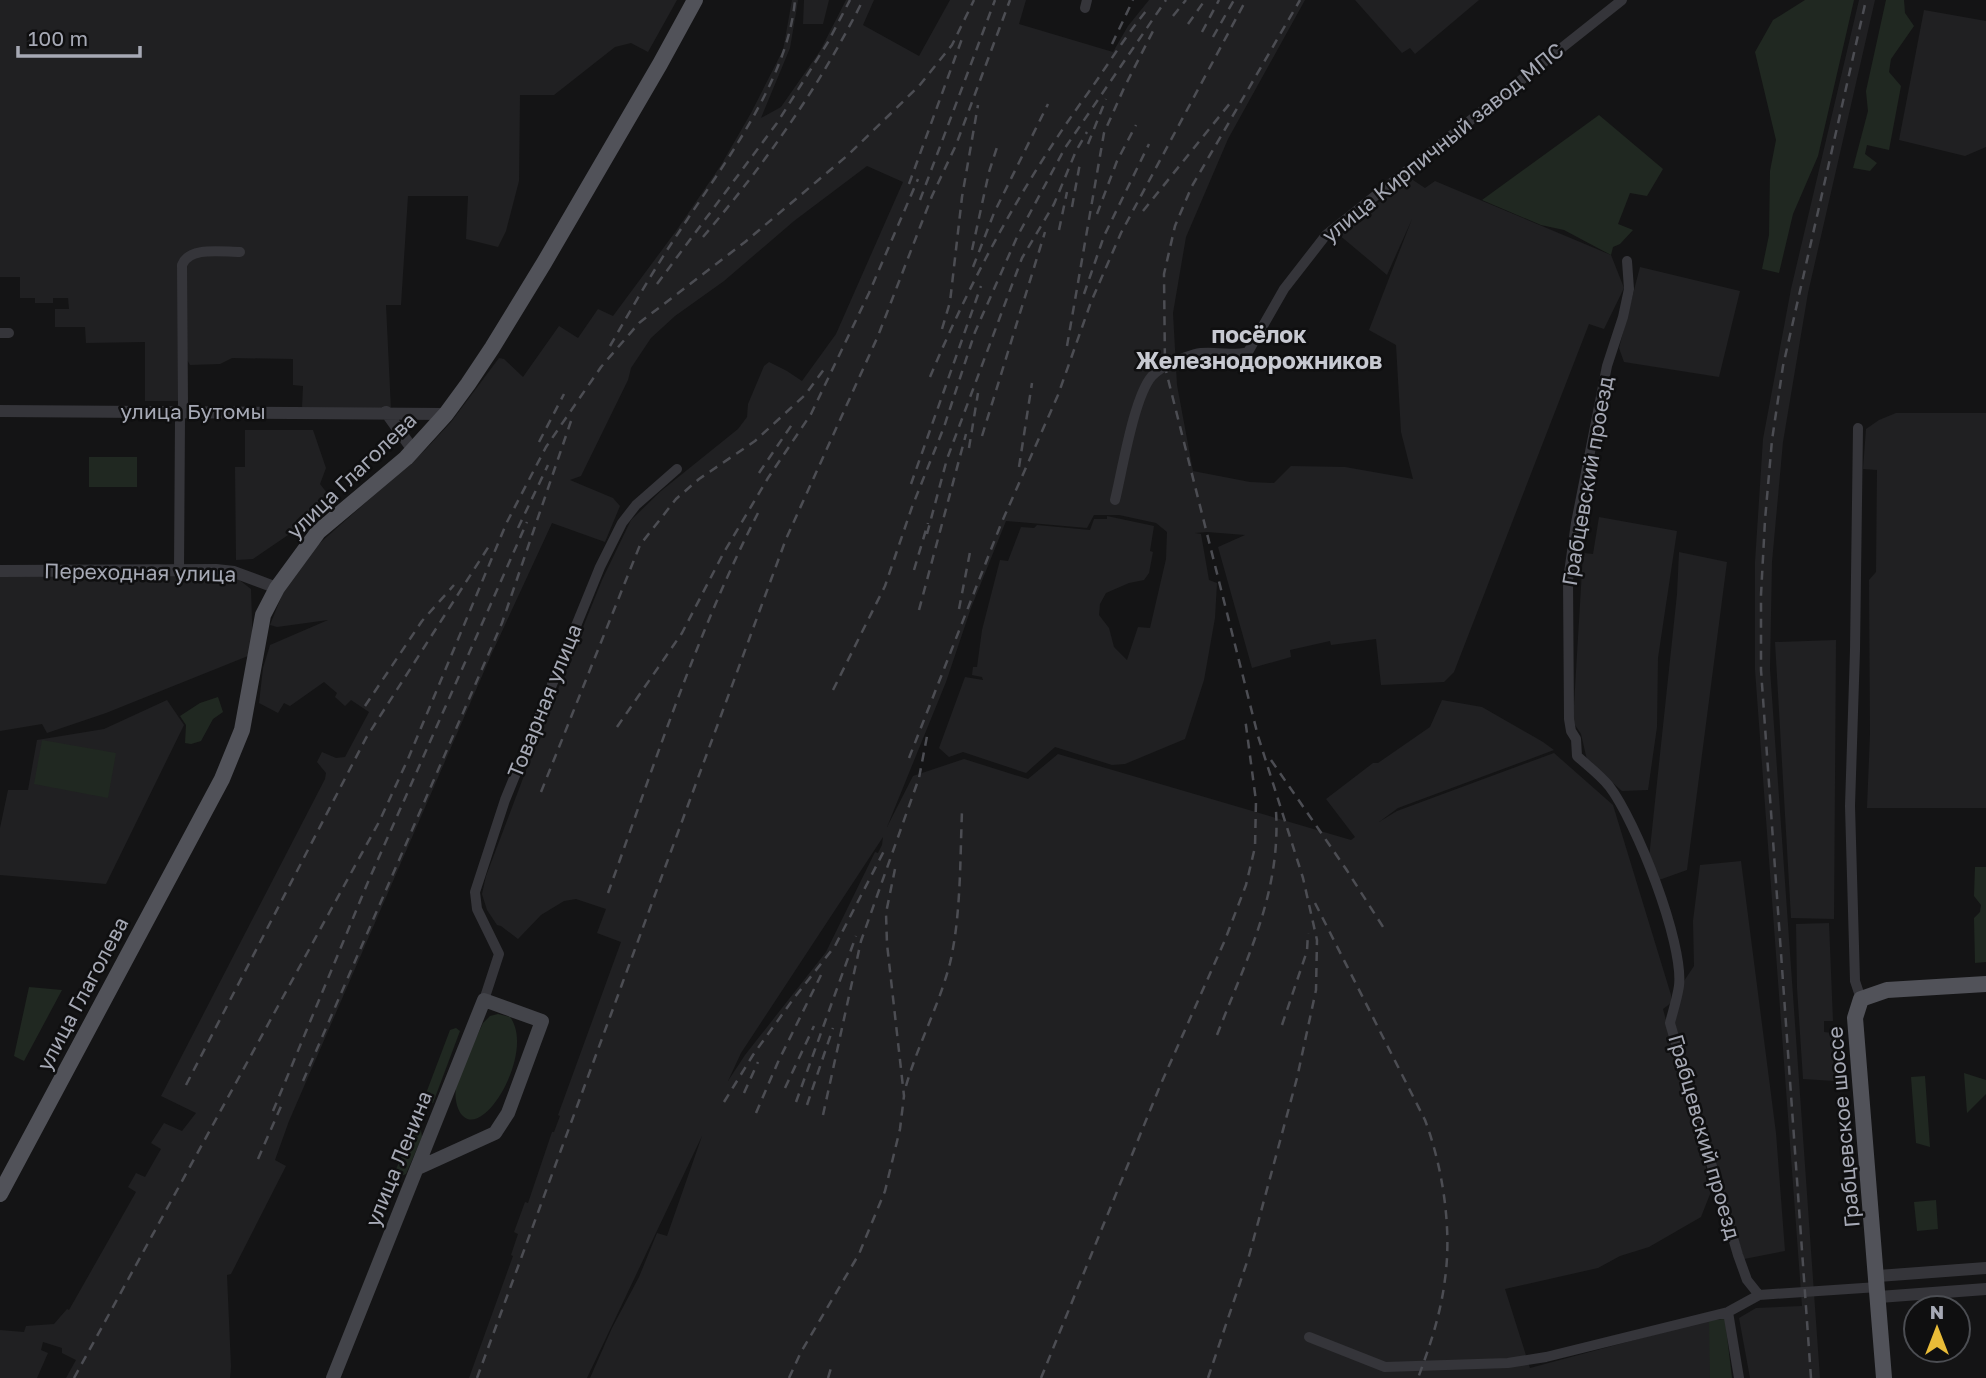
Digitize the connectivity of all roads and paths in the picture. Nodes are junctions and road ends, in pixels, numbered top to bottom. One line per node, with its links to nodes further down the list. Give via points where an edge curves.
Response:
1 (695, 0): 8 (main road, улица Глаголева, via 518,306)
2 (1622, 0): 12 (street, улица Кирпичный завод МПС, via 1326,235 1284,289 1248,352 1196,354 1152,376 1132,427)
3 (240, 252): 6 (street, via 195,253 184,259)
4 (1627, 261): 25 (street, Грабцевский проезд, via 1629,289 1607,366 1568,580 1569,719 1577,756 1608,785 1629,818 1653,874 1676,954 1679,985 1670,1023 1738,1255 1747,1280)
5 (0, 411): 6 (street, улица Бутомы)
6 (182, 412): 7 (street, улица Бутомы); 13 (street)
7 (386, 412): 8 (street, улица Бутомы); 10 (street)
8 (446, 414): 10 (main road, улица Глаголева)
9 (1858, 428): 18 (street, via 1850,806 1855,981)
10 (413, 450): 15 (main road, улица Глаголева, via 318,532)
11 (677, 469): 16 (street, Товарная улица, via 622,523 505,800 475,892 477,909)
12 (1115, 500)
13 (179, 570): 14 (street, Переходная улица); 15 (street, Переходная улица, via 234,572)
14 (0, 571)
15 (277, 588): 21 (main road, улица Глаголева, via 263,615 242,730 222,779)
16 (499, 954): 19 (street, улица Ленина)
17 (1986, 984): 18 (main road, Грабцевское шоссе, via 1887,990)
18 (1861, 999): 23 (main road, Грабцевское шоссе, via 1855,1018)
19 (484, 1000): 20 (main road, улица Ленина); 20 (main road, via 542,1021 508,1113 495,1133)
20 (418, 1168): 28 (main road, улица Ленина)
21 (0, 1194)
22 (1986, 1268): 23 (street)
23 (1878, 1287): 24 (street); 25 (street); 30 (main road, Грабцевское шоссе)
24 (1986, 1289)
25 (1759, 1295): 26 (street)
26 (1728, 1312): 27 (street, via 1508,1363 1385,1367); 29 (street)
27 (1310, 1337)
28 (333, 1378)
29 (1740, 1378)
30 (1884, 1378)

